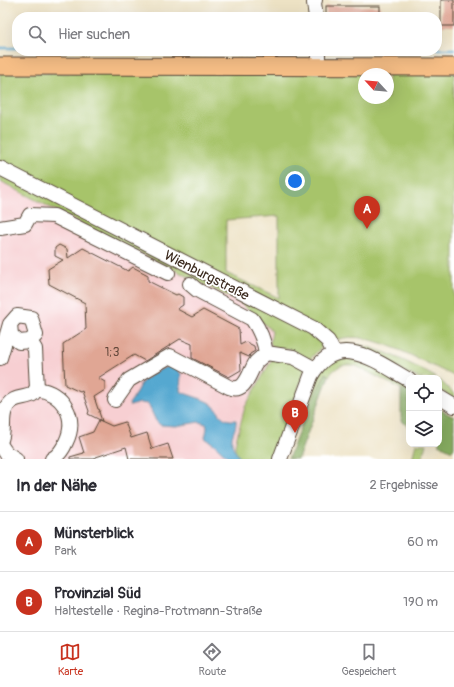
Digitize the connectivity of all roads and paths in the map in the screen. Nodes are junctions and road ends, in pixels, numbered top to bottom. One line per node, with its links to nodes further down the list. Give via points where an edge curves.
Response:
1 (315, 0): 2 (street)
2 (315, 12)
3 (318, 59): 4 (main road, via 293,71); 5 (main road)
4 (0, 66)
5 (454, 67)
6 (0, 168): 13 (street, Wienburgstraße, via 313,328 328,341)
7 (0, 228): 8 (street, via 25,224 30,215 54,216)
8 (168, 273)
9 (190, 284): 12 (street, via 252,320 263,339)
10 (5, 322): 11 (street, via 10,335 19,342); 11 (street, via 17,316 31,318 36,335); 14 (street)
11 (30, 341): 17 (street, via 34,349)
12 (266, 353): 15 (street, via 293,357); 19 (street, via 257,362 242,387 234,389 170,356 129,380)
13 (334, 353): 15 (street); 16 (street, via 347,351 360,354)
14 (0, 358)
15 (315, 369): 24 (street)
16 (406, 378)
17 (36, 389): 21 (street, via 32,394 17,398 6,407 2,415 3,436); 23 (street, via 47,390 58,398 67,410 72,426 64,447)
18 (442, 399): 20 (street)
19 (115, 400)
20 (454, 406)
21 (0, 443): 22 (street, via 6,453)
22 (16, 459)
23 (52, 459)
24 (280, 459)

